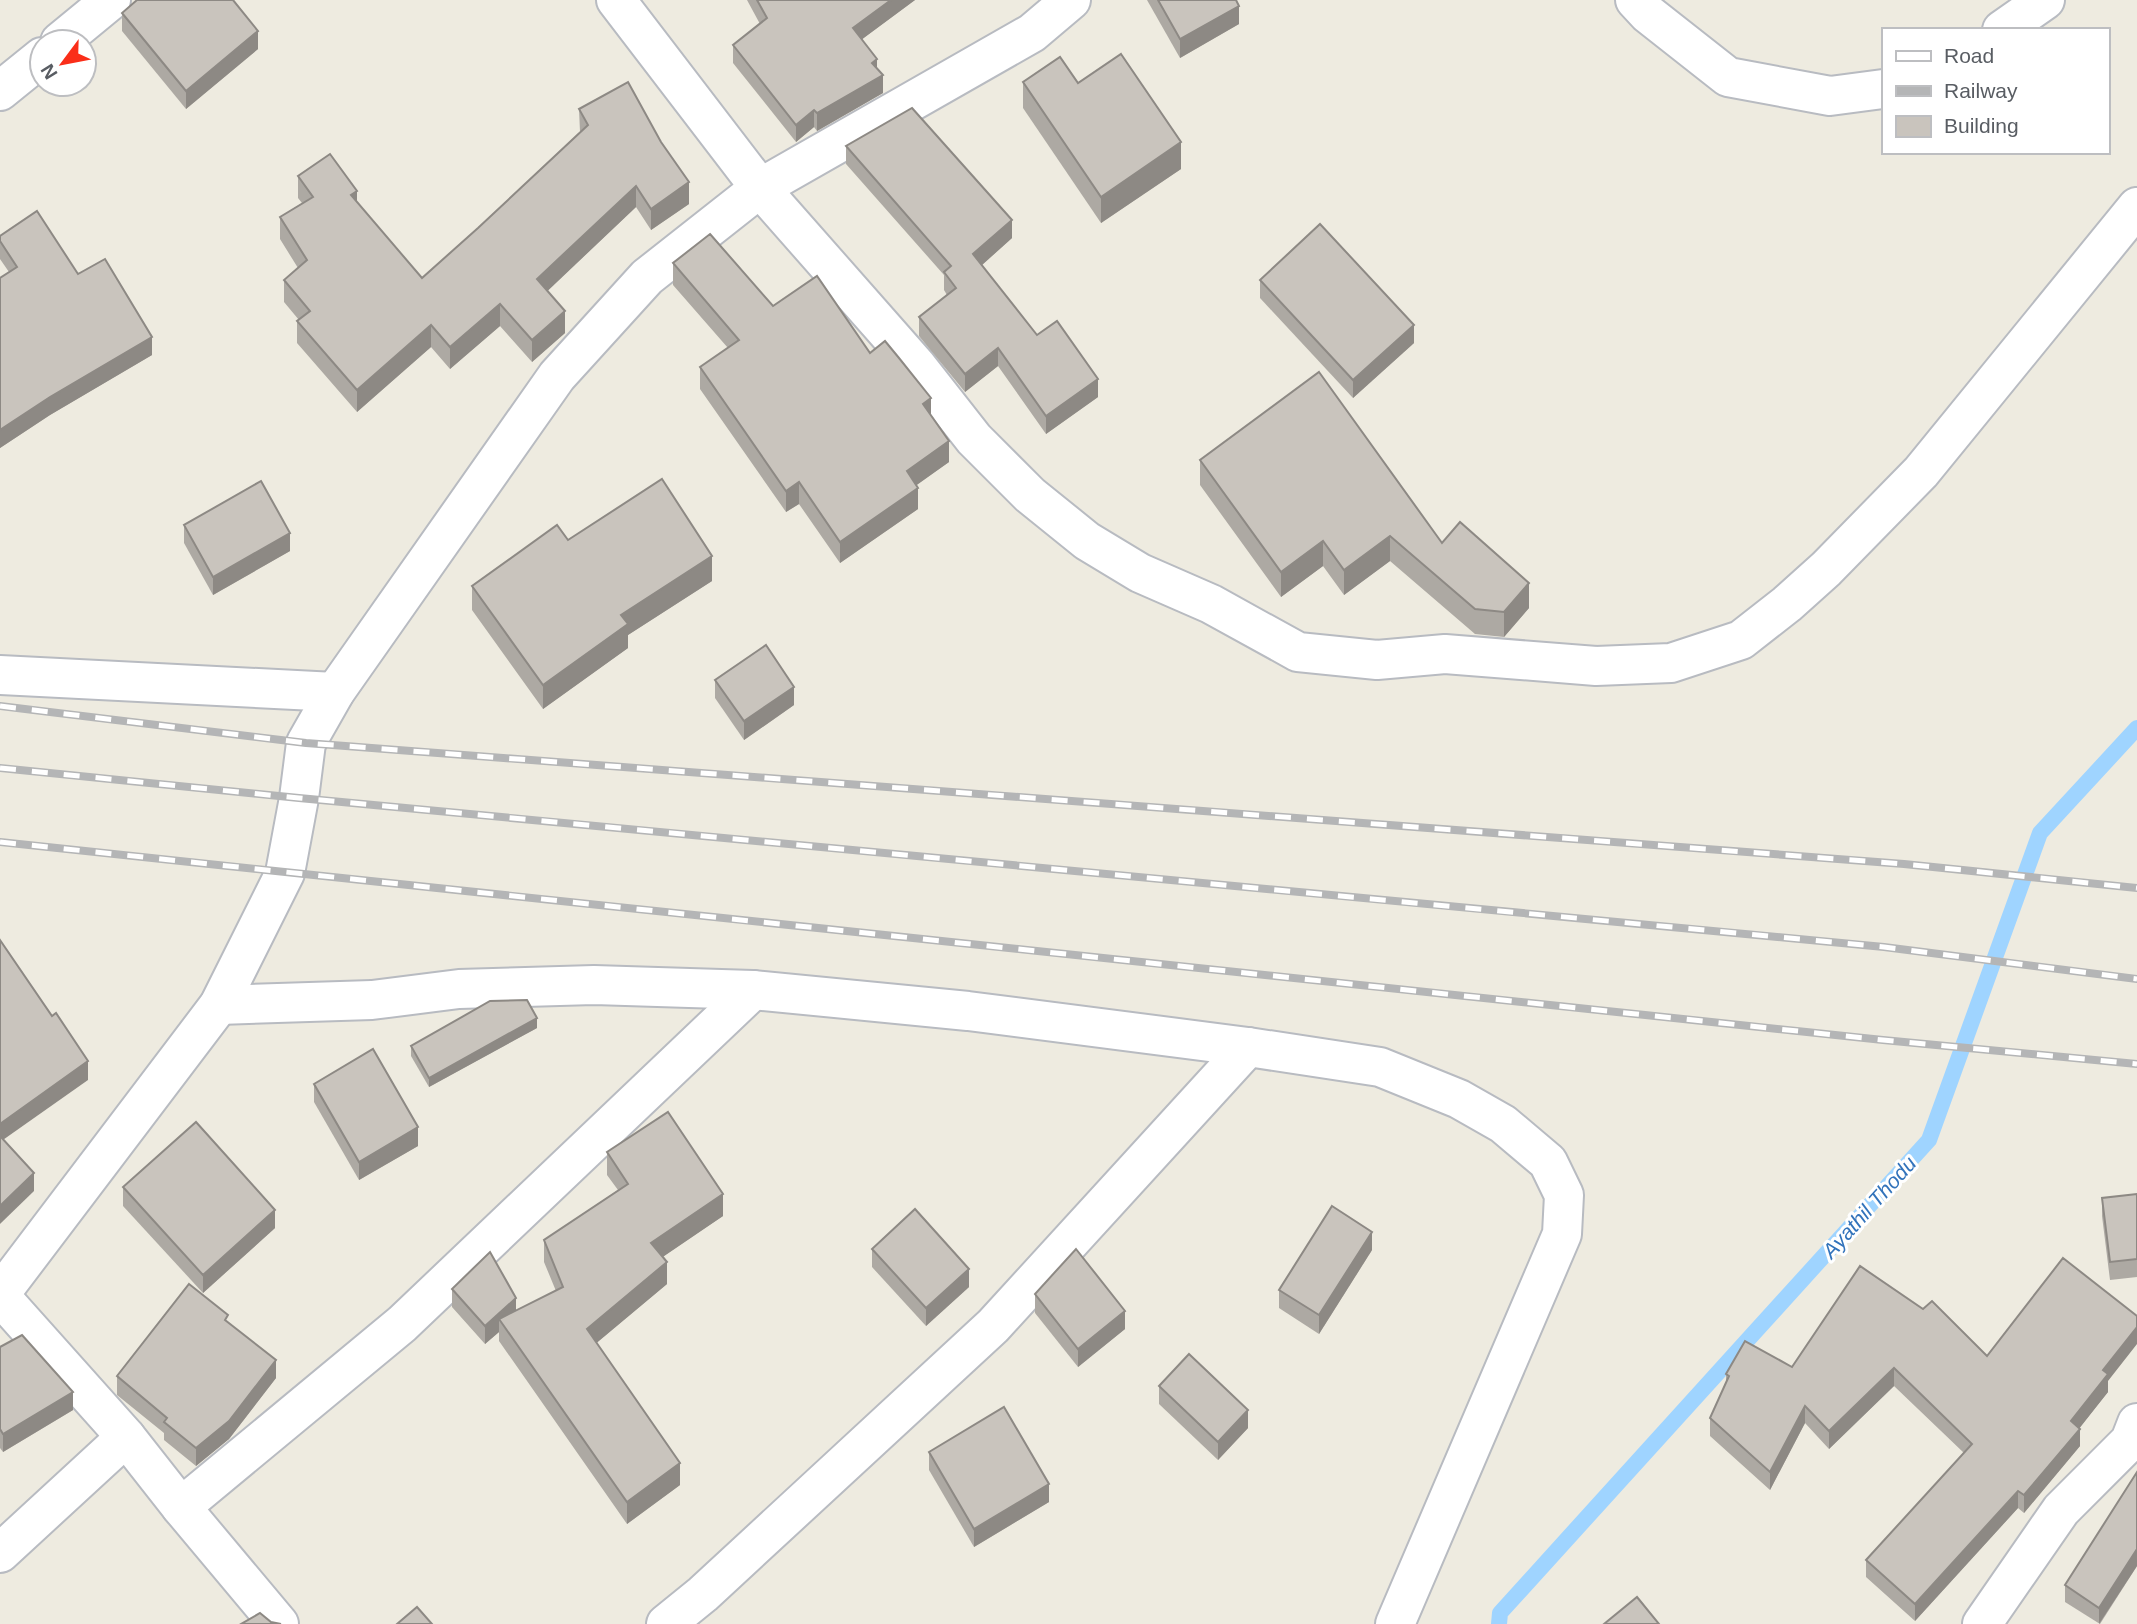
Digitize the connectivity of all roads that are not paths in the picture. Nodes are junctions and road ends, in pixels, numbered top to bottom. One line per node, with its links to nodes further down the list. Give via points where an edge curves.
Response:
1 (111, 0): 6 (street)
2 (616, 0): 11 (street)
3 (1071, 0): 11 (street, via 1032,33)
4 (1634, 0): 9 (street, via 1728,77 1830,96)
5 (2045, 0): 7 (street)
6 (77, 28)
7 (2005, 28)
8 (28, 68): 10 (street)
9 (1882, 89)
10 (0, 91)
11 (760, 188): 12 (street, via 984,448 1030,495 1087,541 1140,573 1211,604 1298,652 1377,660 1445,654 1596,666 1671,663 1741,640 1787,604 1921,472); 14 (street, via 647,277 556,376)
12 (2137, 207)
13 (0, 675): 14 (street)
14 (335, 692): 16 (street, via 306,743 285,873)
15 (753, 990): 16 (street, via 459,989 372,1000); 17 (street, via 968,1011); 21 (street, via 402,1324)
16 (219, 1005): 18 (street)
17 (1248, 1047): 24 (street, via 993,1326); 25 (street, via 1381,1067 1459,1099 1503,1124 1548,1162 1564,1195 1562,1234)
18 (0, 1295): 20 (street)
19 (2137, 1423): 26 (street, via 2130,1441 2061,1510)
20 (126, 1437): 21 (street); 22 (street)
21 (181, 1507): 23 (street)
22 (0, 1553)
23 (279, 1624)
24 (666, 1624)
25 (1395, 1624)
26 (1982, 1624)

